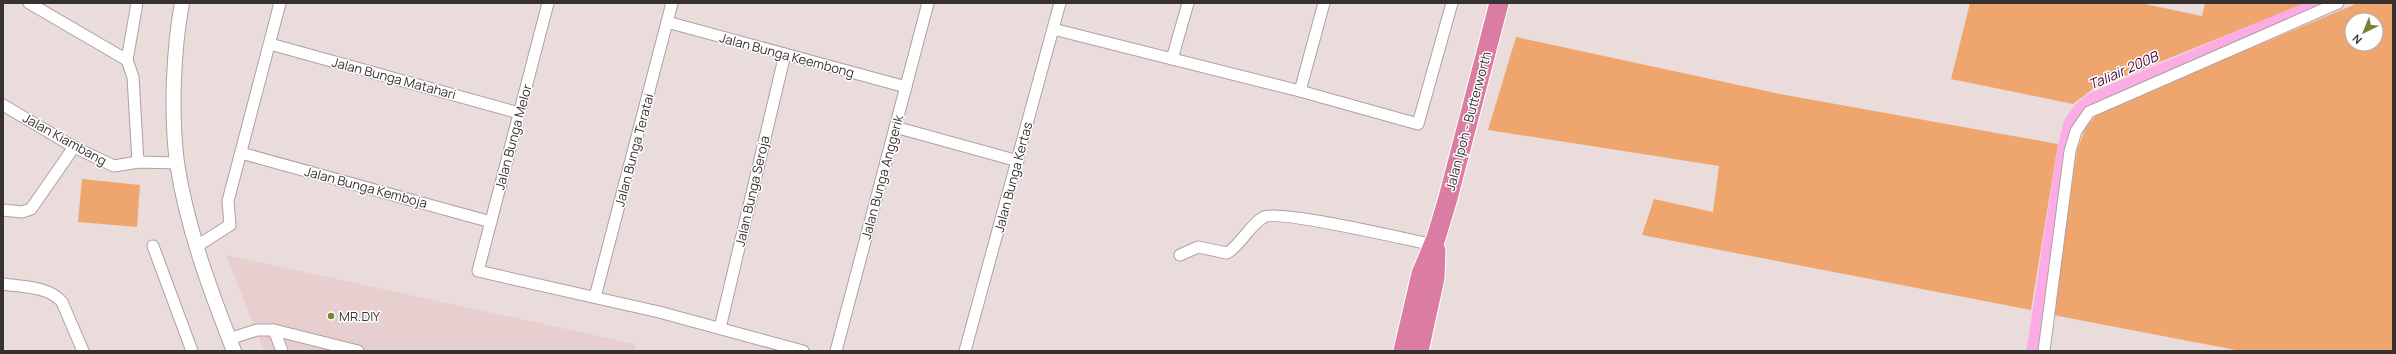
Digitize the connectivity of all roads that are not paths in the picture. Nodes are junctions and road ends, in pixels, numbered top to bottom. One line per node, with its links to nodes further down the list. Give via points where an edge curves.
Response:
1 (29, 3): 19 (street)
2 (137, 3): 19 (street)
3 (182, 3): 29 (street, via 174,87)
4 (280, 3): 16 (street)
5 (548, 3): 23 (street, Jalan Bunga Melor)
6 (672, 3): 14 (street, Jalan Bunga Teratai)
7 (928, 3): 20 (street, Jalan Bunga Anggerik)
8 (1060, 3): 15 (street, Jalan Bunga Kertas)
9 (1188, 3): 18 (street)
10 (1324, 3): 21 (street)
11 (1452, 3): 21 (street, via 1418,124)
12 (1499, 3): 32 (highway, Jalan Ipoh - Butterworth)
13 (2338, 3): 50 (street, via 2089,112 2076,131 2070,151)
14 (667, 22): 17 (street, Jalan Bunga Keembong); 37 (street, Jalan Bunga Teratai)
15 (1053, 29): 18 (street); 27 (street, Jalan Bunga Kertas)
16 (270, 44): 23 (street, Jalan Bunga Matahari); 26 (street)
17 (785, 54): 20 (street, Jalan Bunga Keembong); 38 (street, Jalan Bunga Seroja)
18 (1172, 59): 21 (street)
19 (127, 60): 28 (street, via 133,77)
20 (906, 87): 24 (street, Jalan Bunga Anggerik)
21 (1300, 91)
22 (3, 104): 25 (street, Jalan Kiambang)
23 (519, 113): 31 (street, Jalan Bunga Melor)
24 (895, 127): 27 (street); 46 (street, Jalan Bunga Anggerik)
25 (74, 147): 28 (street, Jalan Kiambang, via 114,166); 30 (street, via 30,209 22,212)
26 (241, 153): 31 (street, Jalan Bunga Kemboja); 34 (street, via 228,201 230,225)
27 (1018, 161): 47 (street, Jalan Bunga Kertas)
28 (138, 162): 29 (street, Jalan Kiambang)
29 (177, 163): 34 (street)
30 (3, 210)
31 (491, 222): 37 (street, Jalan Bunga Melor, via 478,271)
32 (1435, 242): 35 (street, via 1270,215 1259,220 1235,248 1227,253 1198,247); 48 (highway, Jalan Ipoh - Butterworth, via 1421,274); 49 (highway, Jalan Ipoh - Butterworth, via 1435,278)
33 (153, 246): 42 (street)
34 (196, 246): 40 (street)
35 (1180, 255)
36 (3, 284): 41 (street, via 50,292 57,296)
37 (595, 296): 38 (street)
38 (720, 328): 45 (street)
39 (274, 330): 40 (street, via 257,330); 43 (street); 44 (street)
40 (232, 345)
41 (83, 351)
42 (192, 351)
43 (282, 351)
44 (358, 351)
45 (803, 351)
46 (836, 351)
47 (965, 351)
48 (1403, 351)
49 (1419, 351)
50 (2044, 351)

